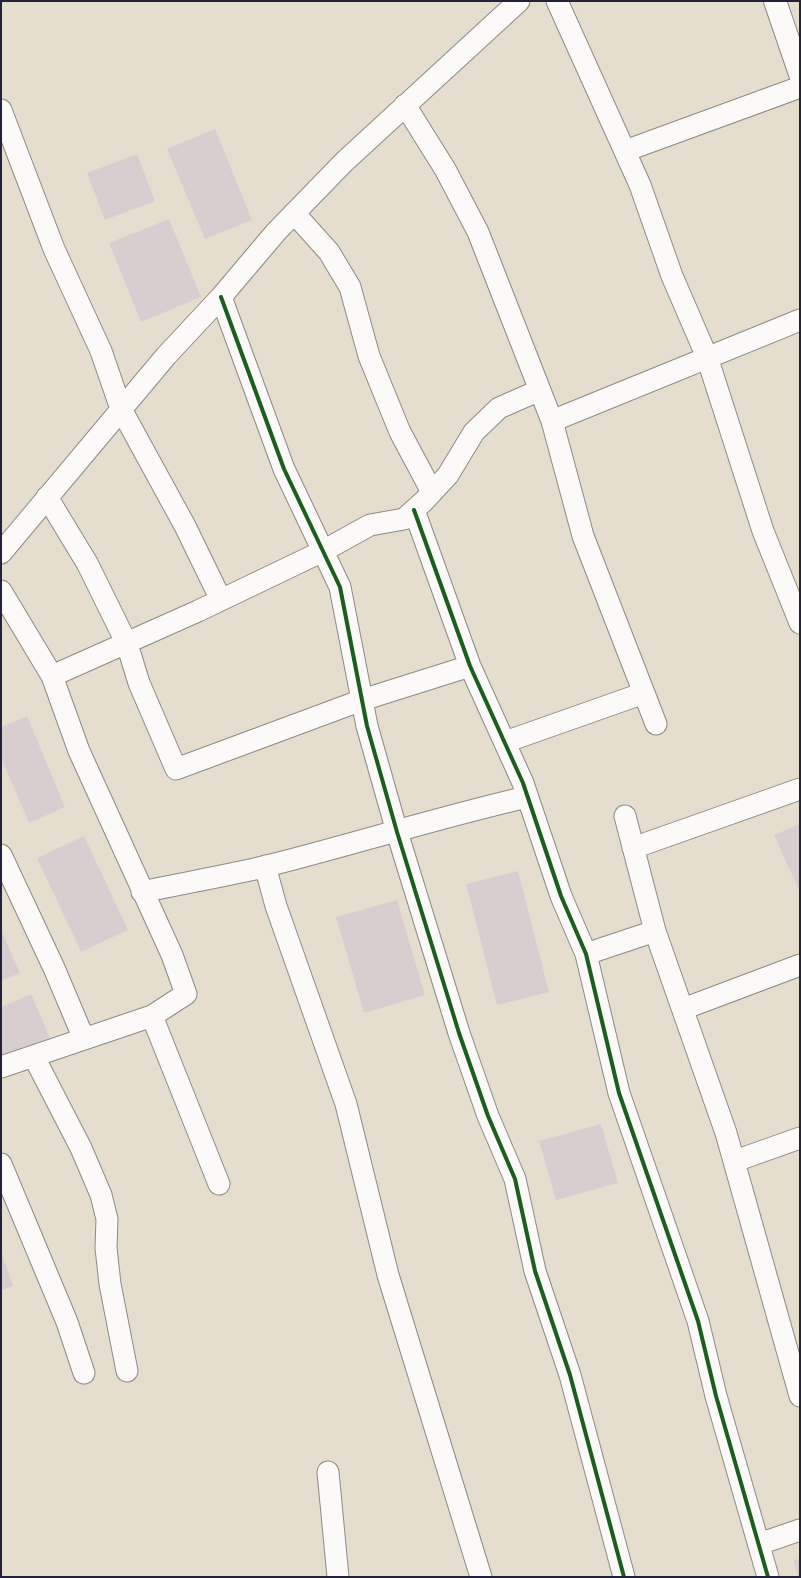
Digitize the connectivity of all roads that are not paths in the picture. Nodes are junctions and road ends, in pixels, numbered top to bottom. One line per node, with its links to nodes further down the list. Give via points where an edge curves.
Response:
1 (520, 1): 6 (street)
2 (557, 1): 8 (street)
3 (775, 1): 4 (street)
4 (800, 74)
5 (800, 87): 8 (street)
6 (405, 105): 9 (street); 13 (street, via 445,169 478,232)
7 (1, 110): 14 (street, via 54,249 101,350)
8 (625, 150): 12 (street, via 672,276)
9 (294, 213): 10 (street); 16 (street, via 330,252 350,287 369,356 400,432)
10 (221, 297): 14 (street); 19 (street, via 284,469)
11 (800, 320): 12 (street)
12 (707, 357): 15 (street); 23 (street, via 763,531)
13 (540, 390): 15 (street); 16 (street, via 499,408 474,432 448,475)
14 (121, 409): 17 (street); 22 (street, via 185,526)
15 (552, 421): 27 (street, via 583,536)
16 (432, 492): 18 (street)
17 (47, 498): 20 (street); 24 (street, via 87,563)
18 (414, 510): 19 (street, via 404,519 370,525); 25 (street)
19 (323, 551): 22 (street); 28 (street, via 340,587)
20 (1, 553)
21 (1, 591): 26 (street)
22 (221, 600): 24 (street)
23 (800, 623)
24 (126, 644): 26 (street); 28 (street, via 139,683 176,769)
25 (470, 666): 28 (street); 30 (street)
26 (52, 676): 38 (street, via 79,751)
27 (644, 693): 29 (street); 30 (street)
28 (362, 700): 34 (street)
29 (656, 724)
30 (505, 742): 32 (street)
31 (800, 789): 35 (street)
32 (527, 796): 34 (street, via 465,811); 40 (street, via 561,896)
33 (625, 816): 35 (street)
34 (397, 832): 37 (street); 59 (street, via 459,1033 488,1116 515,1179 536,1271 570,1375)
35 (633, 848): 39 (street)
36 (1, 855): 44 (street)
37 (265, 866): 38 (street); 58 (street, via 276,906 346,1104 388,1275)
38 (142, 892): 43 (street, via 172,956 186,994)
39 (655, 931): 40 (street); 42 (street)
40 (586, 954): 56 (street, via 619,1093 698,1321 716,1396)
41 (800, 965): 42 (street)
42 (683, 1009): 48 (street)
43 (152, 1016): 44 (street); 50 (street)
44 (84, 1039): 45 (street)
45 (34, 1057): 46 (street); 51 (street, via 81,1148 101,1195 107,1219 106,1248 110,1284)
46 (1, 1067)
47 (800, 1138): 48 (street)
48 (734, 1161): 53 (street)
49 (1, 1164): 52 (street, via 67,1322)
50 (219, 1184)
51 (127, 1371)
52 (84, 1373)
53 (798, 1385)
54 (328, 1472): 57 (street)
55 (800, 1530): 56 (street)
56 (759, 1544): 60 (street)
57 (338, 1577)
58 (481, 1577)
59 (624, 1577)
60 (768, 1577)

